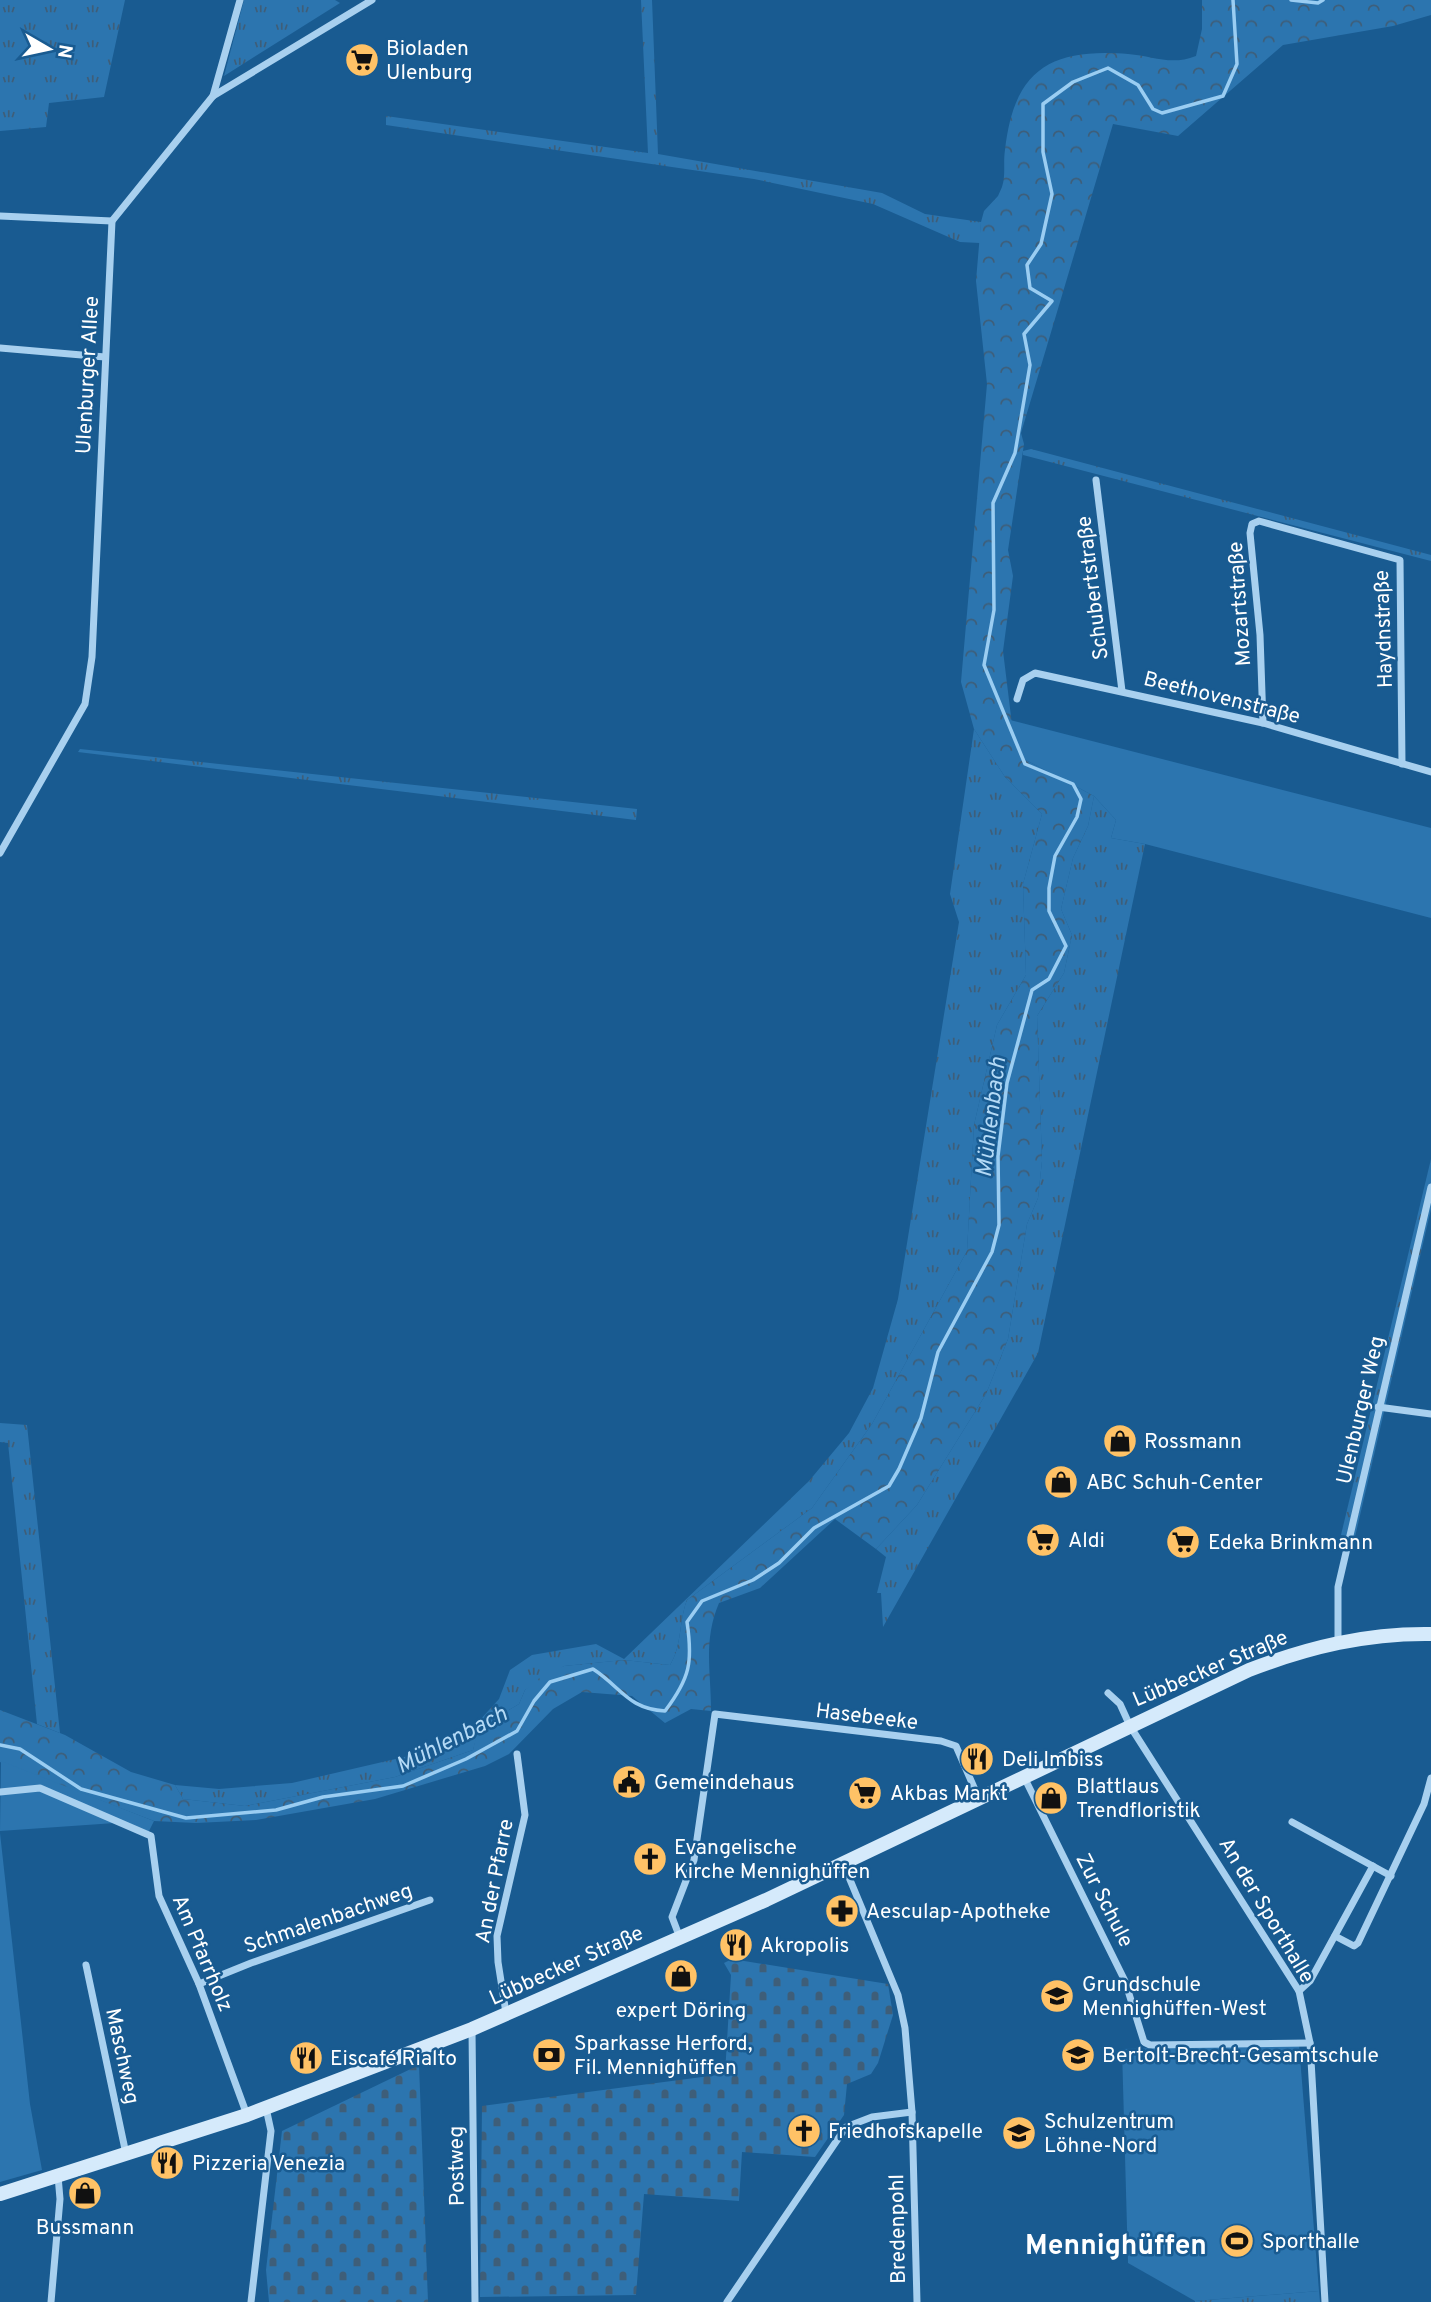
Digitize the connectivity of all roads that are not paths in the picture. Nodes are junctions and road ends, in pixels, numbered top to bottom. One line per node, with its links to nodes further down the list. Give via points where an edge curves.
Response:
1 (240, 0): 3 (street)
2 (372, 0): 3 (street)
3 (213, 96): 5 (street)
4 (0, 216): 5 (street)
5 (112, 221): 7 (street, Ulenburger Allee)
6 (0, 348): 7 (street)
7 (105, 357): 15 (street, Ulenburger Allee, via 92,657 85,704)
8 (1096, 480): 10 (street, Schubertstraße)
9 (1252, 524): 12 (street, Mozartstraße); 13 (street, Haydnstraße, via 1259,521 1400,560)
10 (1122, 691): 11 (street, Beethovenstraße, via 1035,673 1023,680); 12 (street, Beethovenstraße)
11 (1017, 699)
12 (1263, 723): 13 (street, Beethovenstraße)
13 (1402, 764): 14 (street, Beethovenstraße)
14 (1431, 772)
15 (0, 853)
16 (1431, 1187): 17 (street, Ulenburger Weg)
17 (1378, 1407): 18 (street); 20 (street, Ulenburger Weg, via 1338,1587)
18 (1431, 1414)
19 (1431, 1634): 20 (main road, Lübbecker Straße)
20 (1338, 1642): 22 (main road, Lübbecker Straße, via 1249,1670)
21 (1108, 1693): 22 (street, Lübbecker Straße, via 1120,1704)
22 (1130, 1726): 25 (main road, Lübbecker Straße); 37 (street, An der Sporthalle)
23 (517, 1754): 38 (street, An der Pfarre, via 525,1815 497,1936)
24 (1431, 1778): 31 (street)
25 (1025, 1779): 27 (main road, Lübbecker Straße); 40 (street, Zur Schule, via 1125,1981 1144,2042)
26 (0, 1793): 36 (street, Am Pfarrholz, via 40,1788 151,1836 159,1896)
27 (980, 1801): 29 (main road, Lübbecker Straße); 34 (street, Hasebeeke, via 956,1746 941,1741 715,1714 694,1860 672,1917)
28 (1292, 1822): 30 (street)
29 (843, 1863): 34 (main road, Lübbecker Straße); 42 (street, Bredenpohl, via 898,1995)
30 (1373, 1866): 31 (street); 33 (street)
31 (1391, 1876): 33 (street, via 1358,1943 1354,1946)
32 (430, 1900): 36 (street, Schmalenbachweg)
33 (1335, 1936): 37 (street, via 1310,1981)
34 (680, 1938): 38 (main road, Lübbecker Straße)
35 (86, 1965): 44 (street, Maschweg)
36 (199, 1984): 43 (street, Am Pfarrholz)
37 (1298, 1991): 40 (street, An der Sporthalle)
38 (506, 2014): 39 (main road, Lübbecker Straße)
39 (472, 2029): 41 (main road, Lübbecker Straße); 49 (street, Postweg)
40 (1310, 2043): 52 (street, An der Sporthalle)
41 (266, 2108): 43 (main road, Lübbecker Straße); 48 (street, via 270,2140)
42 (912, 2112): 50 (street, via 872,2117 846,2127); 51 (street, Bredenpohl)
43 (247, 2115): 44 (main road, Lübbecker Straße)
44 (126, 2155): 45 (main road, Lübbecker Straße)
45 (58, 2176): 46 (main road, Lübbecker Straße); 47 (street)
46 (0, 2194)
47 (51, 2302)
48 (251, 2302)
49 (475, 2302)
50 (727, 2302)
51 (917, 2302)
52 (1325, 2302)

